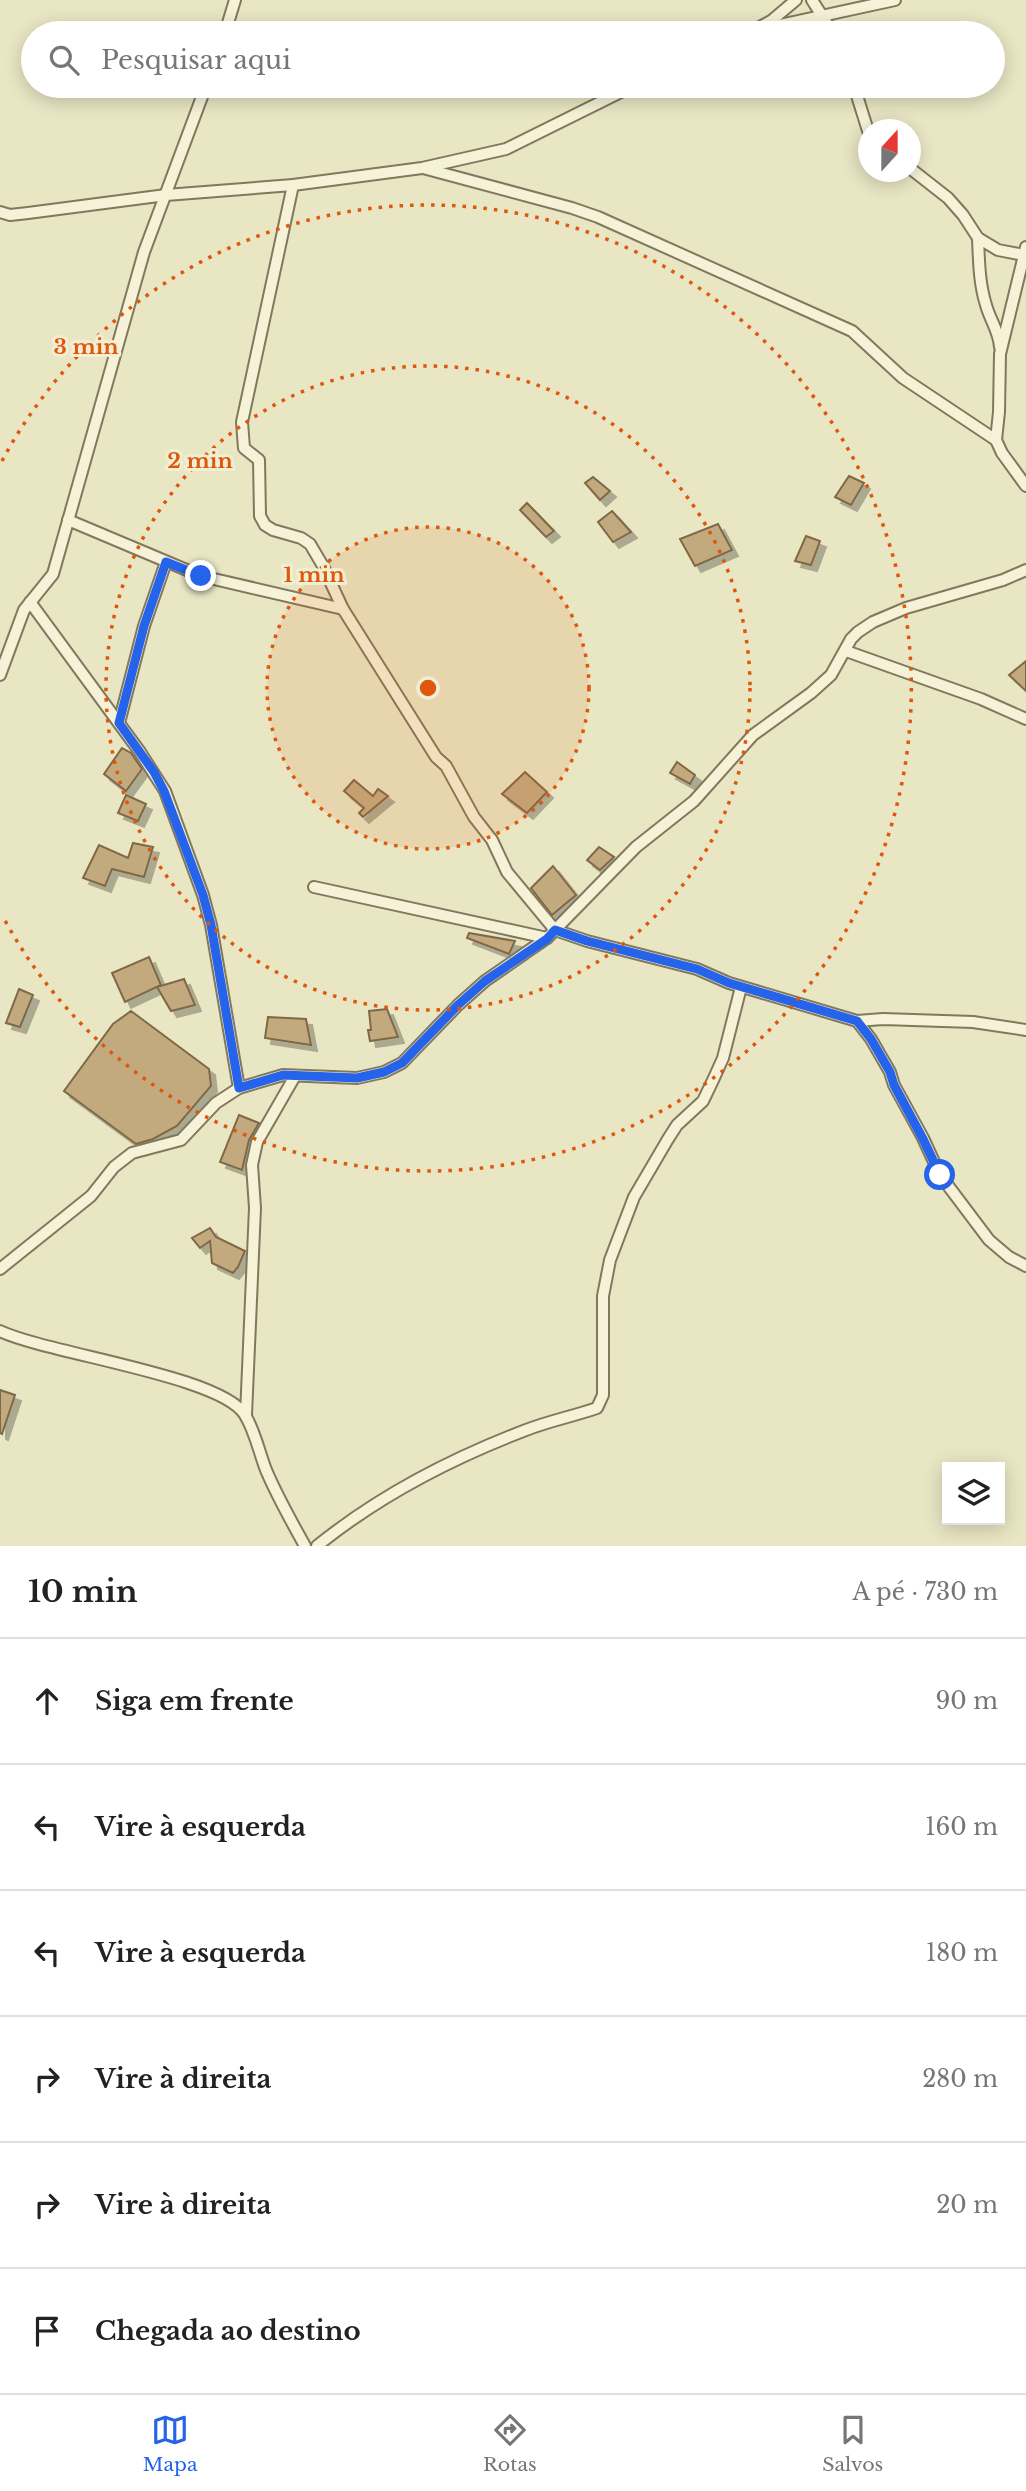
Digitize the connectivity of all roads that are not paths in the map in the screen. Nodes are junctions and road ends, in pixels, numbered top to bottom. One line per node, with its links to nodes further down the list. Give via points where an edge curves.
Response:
1 (235, 0): 6 (street)
2 (796, 0): 7 (street)
3 (812, 0): 5 (street)
4 (895, 0): 5 (street)
5 (822, 15): 8 (street); 9 (street)
6 (229, 21)
7 (769, 21)
8 (798, 21)
9 (826, 21)
10 (202, 98): 17 (street)
11 (609, 98): 14 (street, via 506,149)
12 (858, 98): 13 (street)
13 (864, 119)
14 (422, 168): 16 (street); 22 (street, via 598,217 852,331 903,378)
15 (921, 177): 19 (street, via 948,198)
16 (293, 185): 17 (street); 28 (street, via 242,438 244,448 259,460 264,525 310,544)
17 (166, 195): 18 (street, via 10,215); 24 (street, via 144,253)
18 (0, 212)
19 (978, 238): 20 (street, via 998,250); 21 (street, via 985,304 997,328)
20 (1025, 251): 21 (street)
21 (999, 354): 22 (street)
22 (996, 440): 23 (street)
23 (1026, 486)
24 (68, 520): 25 (street); 27 (street, via 53,574)
25 (166, 562): 28 (street, via 201,576); 32 (street)
26 (1026, 570): 29 (street, via 873,622 851,639)
27 (30, 602): 30 (street); 32 (street)
28 (343, 609): 34 (street)
29 (846, 651): 31 (street); 34 (street, via 831,675 753,735 694,801 636,847)
30 (0, 675)
31 (1026, 719)
32 (119, 723): 39 (street, via 164,791 203,895)
33 (314, 887): 34 (street)
34 (551, 934): 35 (street, via 697,969); 38 (street, via 485,981 402,1063 357,1078)
35 (741, 987): 36 (street); 45 (street, via 723,1058 703,1101 668,1139 634,1197 614,1250 603,1289 603,1395 597,1408 528,1429 429,1472)
36 (857, 1021): 37 (street, via 973,1022); 40 (street, via 890,1072 940,1175 989,1240)
37 (1026, 1030)
38 (295, 1076): 39 (street); 43 (street, via 257,1142 252,1165)
39 (239, 1088): 41 (street, via 216,1103 181,1140 132,1153 91,1196)
40 (1026, 1266)
41 (0, 1269)
42 (0, 1331): 43 (street, via 194,1384 238,1405)
43 (246, 1415): 44 (street, via 266,1470)
44 (305, 1546)
45 (317, 1546)

